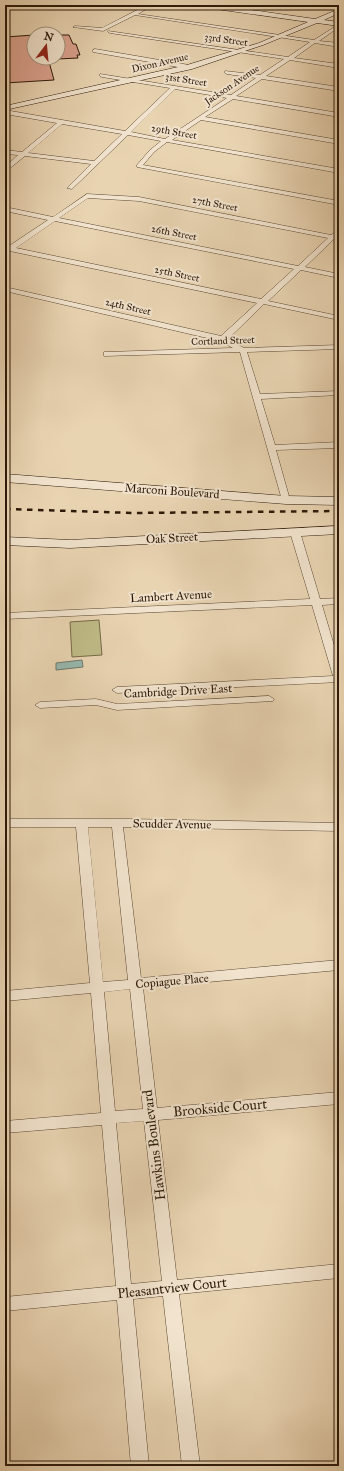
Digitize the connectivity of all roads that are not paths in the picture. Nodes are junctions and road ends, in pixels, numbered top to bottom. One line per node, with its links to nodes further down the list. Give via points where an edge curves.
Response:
1 (151, 5): 7 (street, via 103,30)
2 (202, 5): 5 (main road)
3 (339, 10): 5 (main road, Dixon Avenue)
4 (137, 15): 9 (street)
5 (314, 21): 6 (main road); 9 (main road, Dixon Avenue)
6 (339, 25): 10 (street, Jackson Avenue)
7 (75, 27)
8 (110, 32): 12 (street, 33rd Street)
9 (280, 36): 10 (street); 12 (main road, Dixon Avenue)
10 (314, 41): 11 (street); 14 (street, Jackson Avenue)
11 (339, 44)
12 (240, 51): 14 (street, 33rd Street); 16 (main road, Dixon Avenue)
13 (95, 52): 16 (street)
14 (289, 59): 15 (street, 33rd Street); 19 (street, Jackson Avenue)
15 (339, 66)
16 (189, 67): 20 (main road, Dixon Avenue)
17 (227, 72): 19 (street)
18 (102, 76): 20 (street, 31st Street)
19 (261, 77): 22 (street); 23 (street, Jackson Avenue)
20 (129, 80): 21 (street, 31st Street); 24 (main road, Dixon Avenue)
21 (174, 88): 23 (street, 31st Street); 29 (street)
22 (339, 90)
23 (232, 97): 26 (street, 31st Street); 27 (street, Jackson Avenue)
24 (5, 108)
25 (5, 112): 28 (street, 29th Street)
26 (339, 115)
27 (200, 118): 30 (street, Jackson Avenue); 31 (street)
28 (61, 122): 29 (street, 29th Street); 33 (street)
29 (126, 133): 30 (street, 29th Street); 34 (street)
30 (167, 140): 36 (street, 29th Street); 38 (street, Jackson Avenue, via 152,151 139,166)
31 (339, 142)
32 (5, 152): 33 (street)
33 (23, 154): 34 (street); 35 (street)
34 (95, 163): 37 (street)
35 (5, 170)
36 (339, 171)
37 (70, 188)
38 (339, 203)
39 (5, 209): 40 (street, 26th Street)
40 (54, 219): 42 (street, 27th Street, via 87,196 139,199); 43 (street); 44 (street, 26th Street)
41 (339, 231): 42 (street)
42 (336, 237): 44 (street)
43 (8, 248): 47 (street, 25th Street)
44 (298, 268): 45 (street, 26th Street); 47 (street)
45 (339, 276)
46 (5, 289): 49 (street, 24th Street)
47 (261, 302): 48 (street, 25th Street); 49 (street)
48 (339, 318)
49 (223, 339): 51 (street, 24th Street)
50 (339, 347): 51 (street, Cortland Street)
51 (243, 350): 52 (street, Cortland Street); 54 (street)
52 (107, 354)
53 (339, 394): 54 (street)
54 (257, 397): 56 (street)
55 (339, 445): 56 (street)
56 (272, 448): 58 (street)
57 (5, 478): 58 (main road, Marconi Boulevard)
58 (286, 500): 59 (main road, Marconi Boulevard)
59 (339, 501)
60 (339, 530): 61 (main road, Oak Street)
61 (295, 532): 62 (main road, Oak Street, via 70,544); 64 (street)
62 (5, 541)
63 (339, 601): 64 (street, Lambert Avenue)
64 (316, 602): 65 (street, Lambert Avenue); 66 (street)
65 (5, 616)
66 (339, 679): 67 (street)
67 (117, 690)
68 (269, 698): 69 (street, Cambridge Drive East, via 117,707 96,702)
69 (40, 705)
70 (82, 823): 71 (street, Scudder Avenue); 72 (street, Scudder Avenue); 76 (street)
71 (117, 823): 73 (street, Scudder Avenue); 75 (street, Hawkins Boulevard)
72 (5, 824)
73 (339, 827)
74 (339, 965): 75 (street, Copiague Place)
75 (135, 984): 76 (street, Copiague Place); 79 (street, Hawkins Boulevard)
76 (96, 987): 77 (street, Copiague Place); 80 (street)
77 (5, 996)
78 (339, 1098): 79 (street, Brookside Court)
79 (150, 1115): 80 (street, Brookside Court); 83 (street, Hawkins Boulevard)
80 (108, 1118): 81 (street, Brookside Court); 84 (street)
81 (5, 1127)
82 (339, 1271): 83 (street, Pleasantview Court)
83 (170, 1288): 84 (street, Pleasantview Court); 87 (street, Hawkins Boulevard)
84 (124, 1293): 85 (street, Pleasantview Court); 86 (street)
85 (5, 1304)
86 (140, 1466)
87 (191, 1466)

